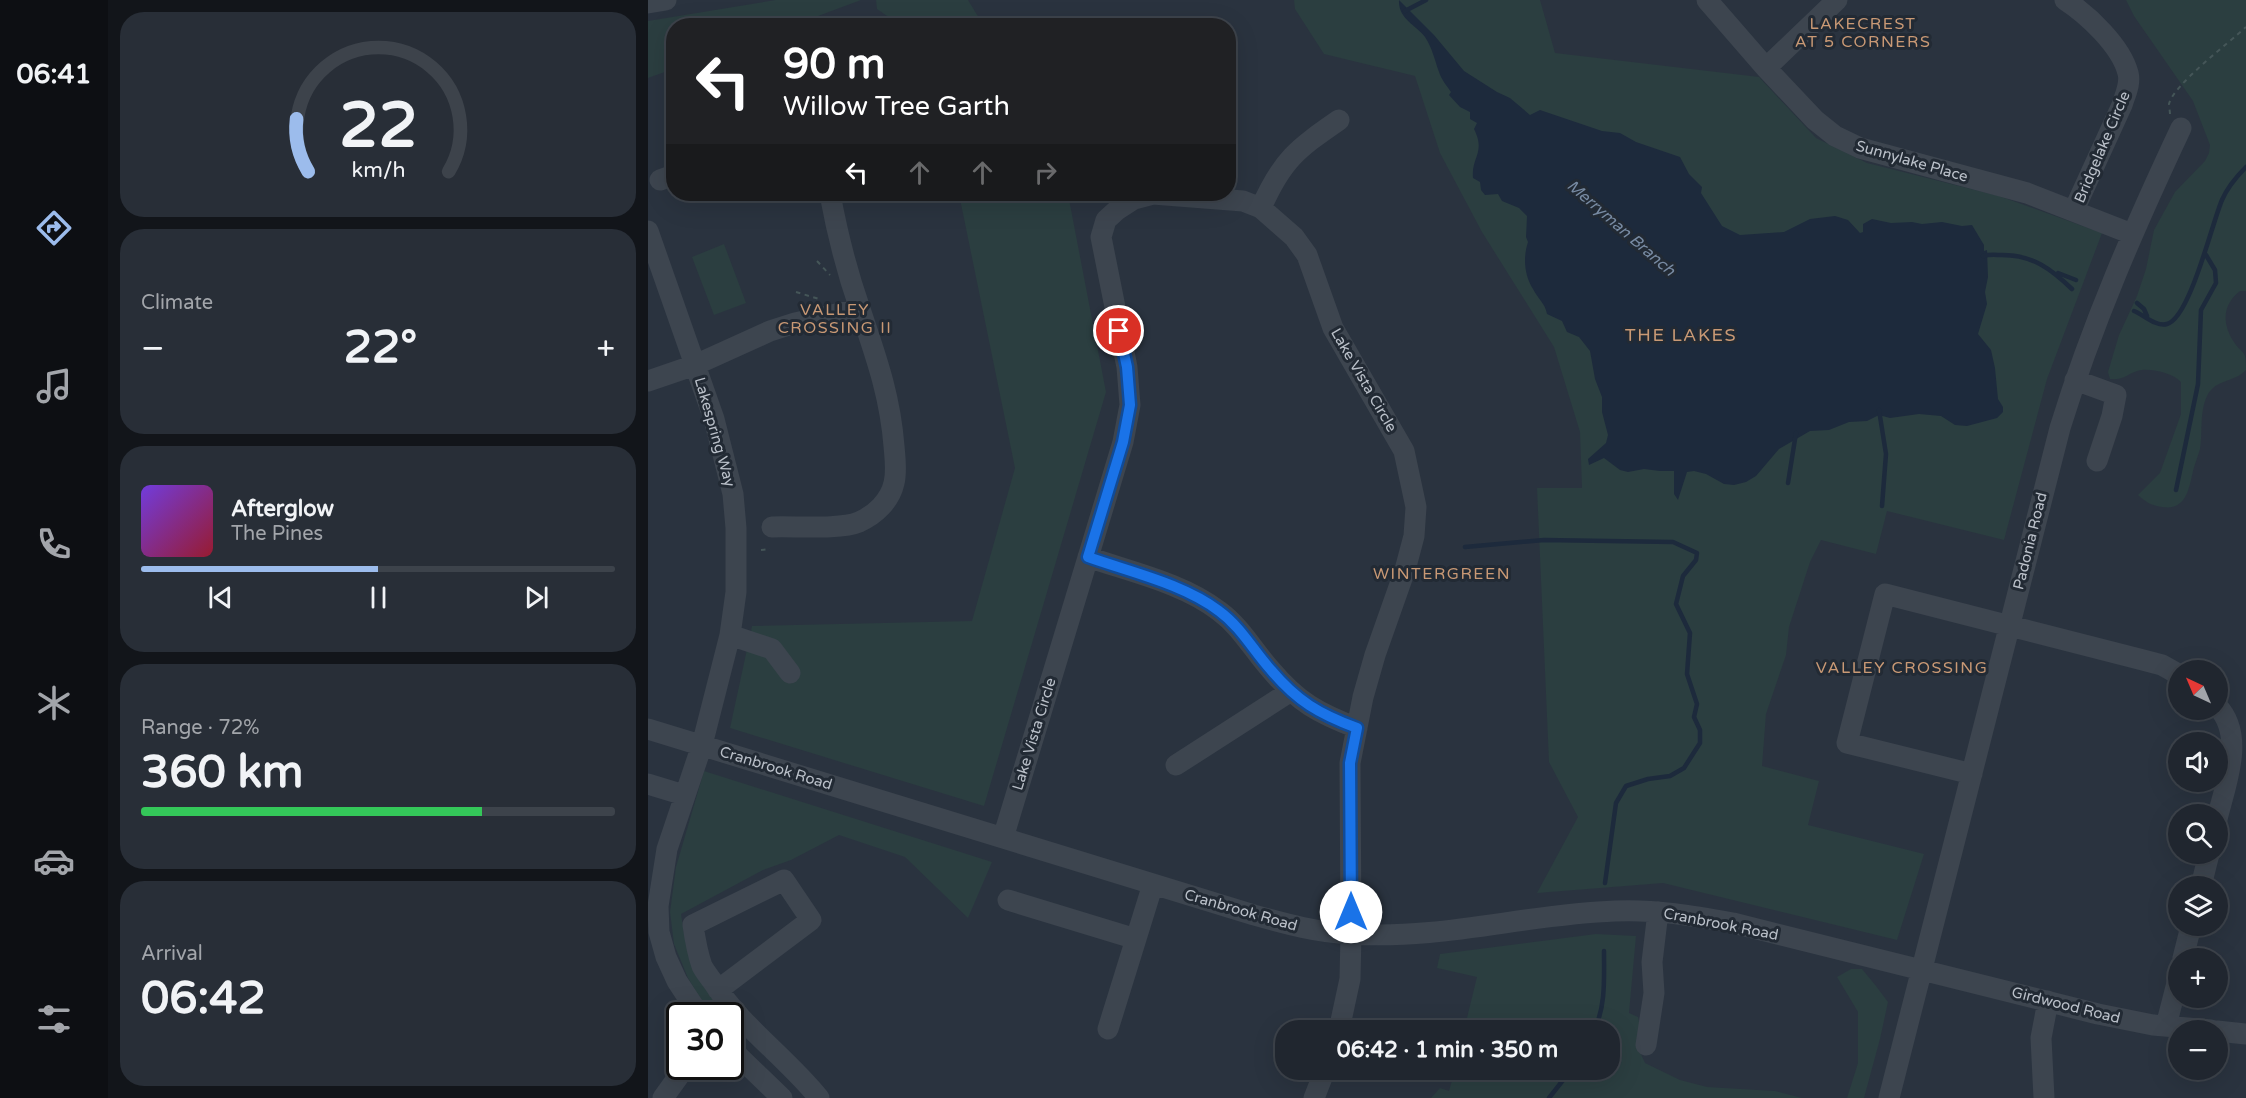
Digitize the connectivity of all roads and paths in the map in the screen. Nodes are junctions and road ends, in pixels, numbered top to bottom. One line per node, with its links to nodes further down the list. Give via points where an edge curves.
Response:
1 (666, 0): 5 (street)
2 (1707, 0): 7 (street, Sunnylake Place)
3 (1837, 0): 7 (street)
4 (2065, 0): 14 (street, Bridgelake Circle, via 2097,26 2128,75 2122,105)
5 (648, 3)
6 (2246, 27): 9 (path, via 2174,94 2169,105 2171,116)
7 (1766, 68): 14 (street, Sunnylake Place, via 1815,120 1835,136 1860,148 2027,193)
8 (1339, 120): 13 (street, via 1301,146 1273,181)
9 (2181, 128): 16 (street, Padonia Road)
10 (1236, 200): 13 (street, Lake Vista Circle)
11 (831, 201): 21 (street)
12 (1131, 201): 29 (street, Lake Vista Circle, via 1106,220 1101,237 1127,367 1130,405 1123,442)
13 (1261, 208): 36 (street, Lake Vista Circle, via 1294,237 1307,255 1332,328 1404,451 1412,479 1416,507 1414,536 1374,656)
14 (2074, 210): 16 (street, Sunnylake Place)
15 (648, 231): 22 (street, Lakespring Way)
16 (2132, 234): 23 (street, Padonia Road)
17 (816, 261): 18 (path)
18 (834, 279)
19 (795, 291): 20 (path)
20 (824, 301)
21 (859, 309): 22 (street, via 795,322); 26 (street, via 886,388 894,435 894,484 885,503 857,523 838,527)
22 (695, 365): 24 (street); 31 (street, Lakespring Way, via 733,494 736,592)
23 (2075, 380): 25 (street, via 2116,395); 30 (street, Padonia Road)
24 (648, 381)
25 (2097, 461)
26 (772, 527)
27 (770, 549): 28 (path)
28 (760, 550)
29 (1088, 557): 34 (street, via 1200,598 1239,629); 44 (street, Lake Vista Circle)
30 (2009, 625): 32 (street); 40 (street, Padonia Road); 40 (street, via 1885,594 1847,743)
31 (730, 635): 33 (street, via 772,649); 38 (street, Lakespring Way)
32 (2168, 668)
33 (790, 673)
34 (1291, 691): 36 (street, via 1324,715); 39 (street)
35 (2226, 720): 43 (street, via 2233,748)
36 (1357, 728): 48 (street, Lake Vista Circle, via 1350,763)
37 (648, 729): 38 (street, Cranbrook Road)
38 (702, 745): 42 (street, Lakespring Way); 44 (street, Cranbrook Road)
39 (1176, 765)
40 (1972, 774): 50 (street, Padonia Road)
41 (648, 784): 42 (street)
42 (684, 795): 53 (street, Lakespring Way, via 667,849 657,906 666,957)
43 (2220, 804)
44 (1003, 838): 45 (street, Cranbrook Road)
45 (1153, 884): 48 (street, Cranbrook Road, via 1280,922); 49 (street)
46 (1008, 900): 49 (street)
47 (1658, 912): 48 (street, Cranbrook Road, via 1589,913 1415,934); 50 (street, Cranbrook Road, via 1733,923); 62 (street, via 1652,962 1654,993)
48 (1351, 934): 56 (street, Lake Vista Circle, via 1350,979)
49 (1136, 939): 59 (street)
50 (1922, 969): 52 (street, Girdwood Road); 70 (street, Padonia Road)
51 (718, 990): 51 (street, via 811,920 784,880 693,925 703,967); 54 (street)
52 (2048, 1001): 58 (street, Girdwood Road); 71 (street, via 2042,1038)
53 (691, 1002)
54 (725, 1002)
55 (2171, 1008): 58 (street)
56 (1341, 1020)
57 (744, 1025): 68 (street)
58 (2166, 1026)
59 (1108, 1029)
60 (2228, 1032): 61 (street)
61 (2246, 1034)
62 (1646, 1045)
63 (744, 1061): 67 (street)
64 (676, 1080): 66 (street)
65 (1321, 1080): 69 (street)
66 (663, 1098)
67 (782, 1098)
68 (819, 1098)
69 (1314, 1098)
70 (1889, 1098)
71 (2044, 1098)

